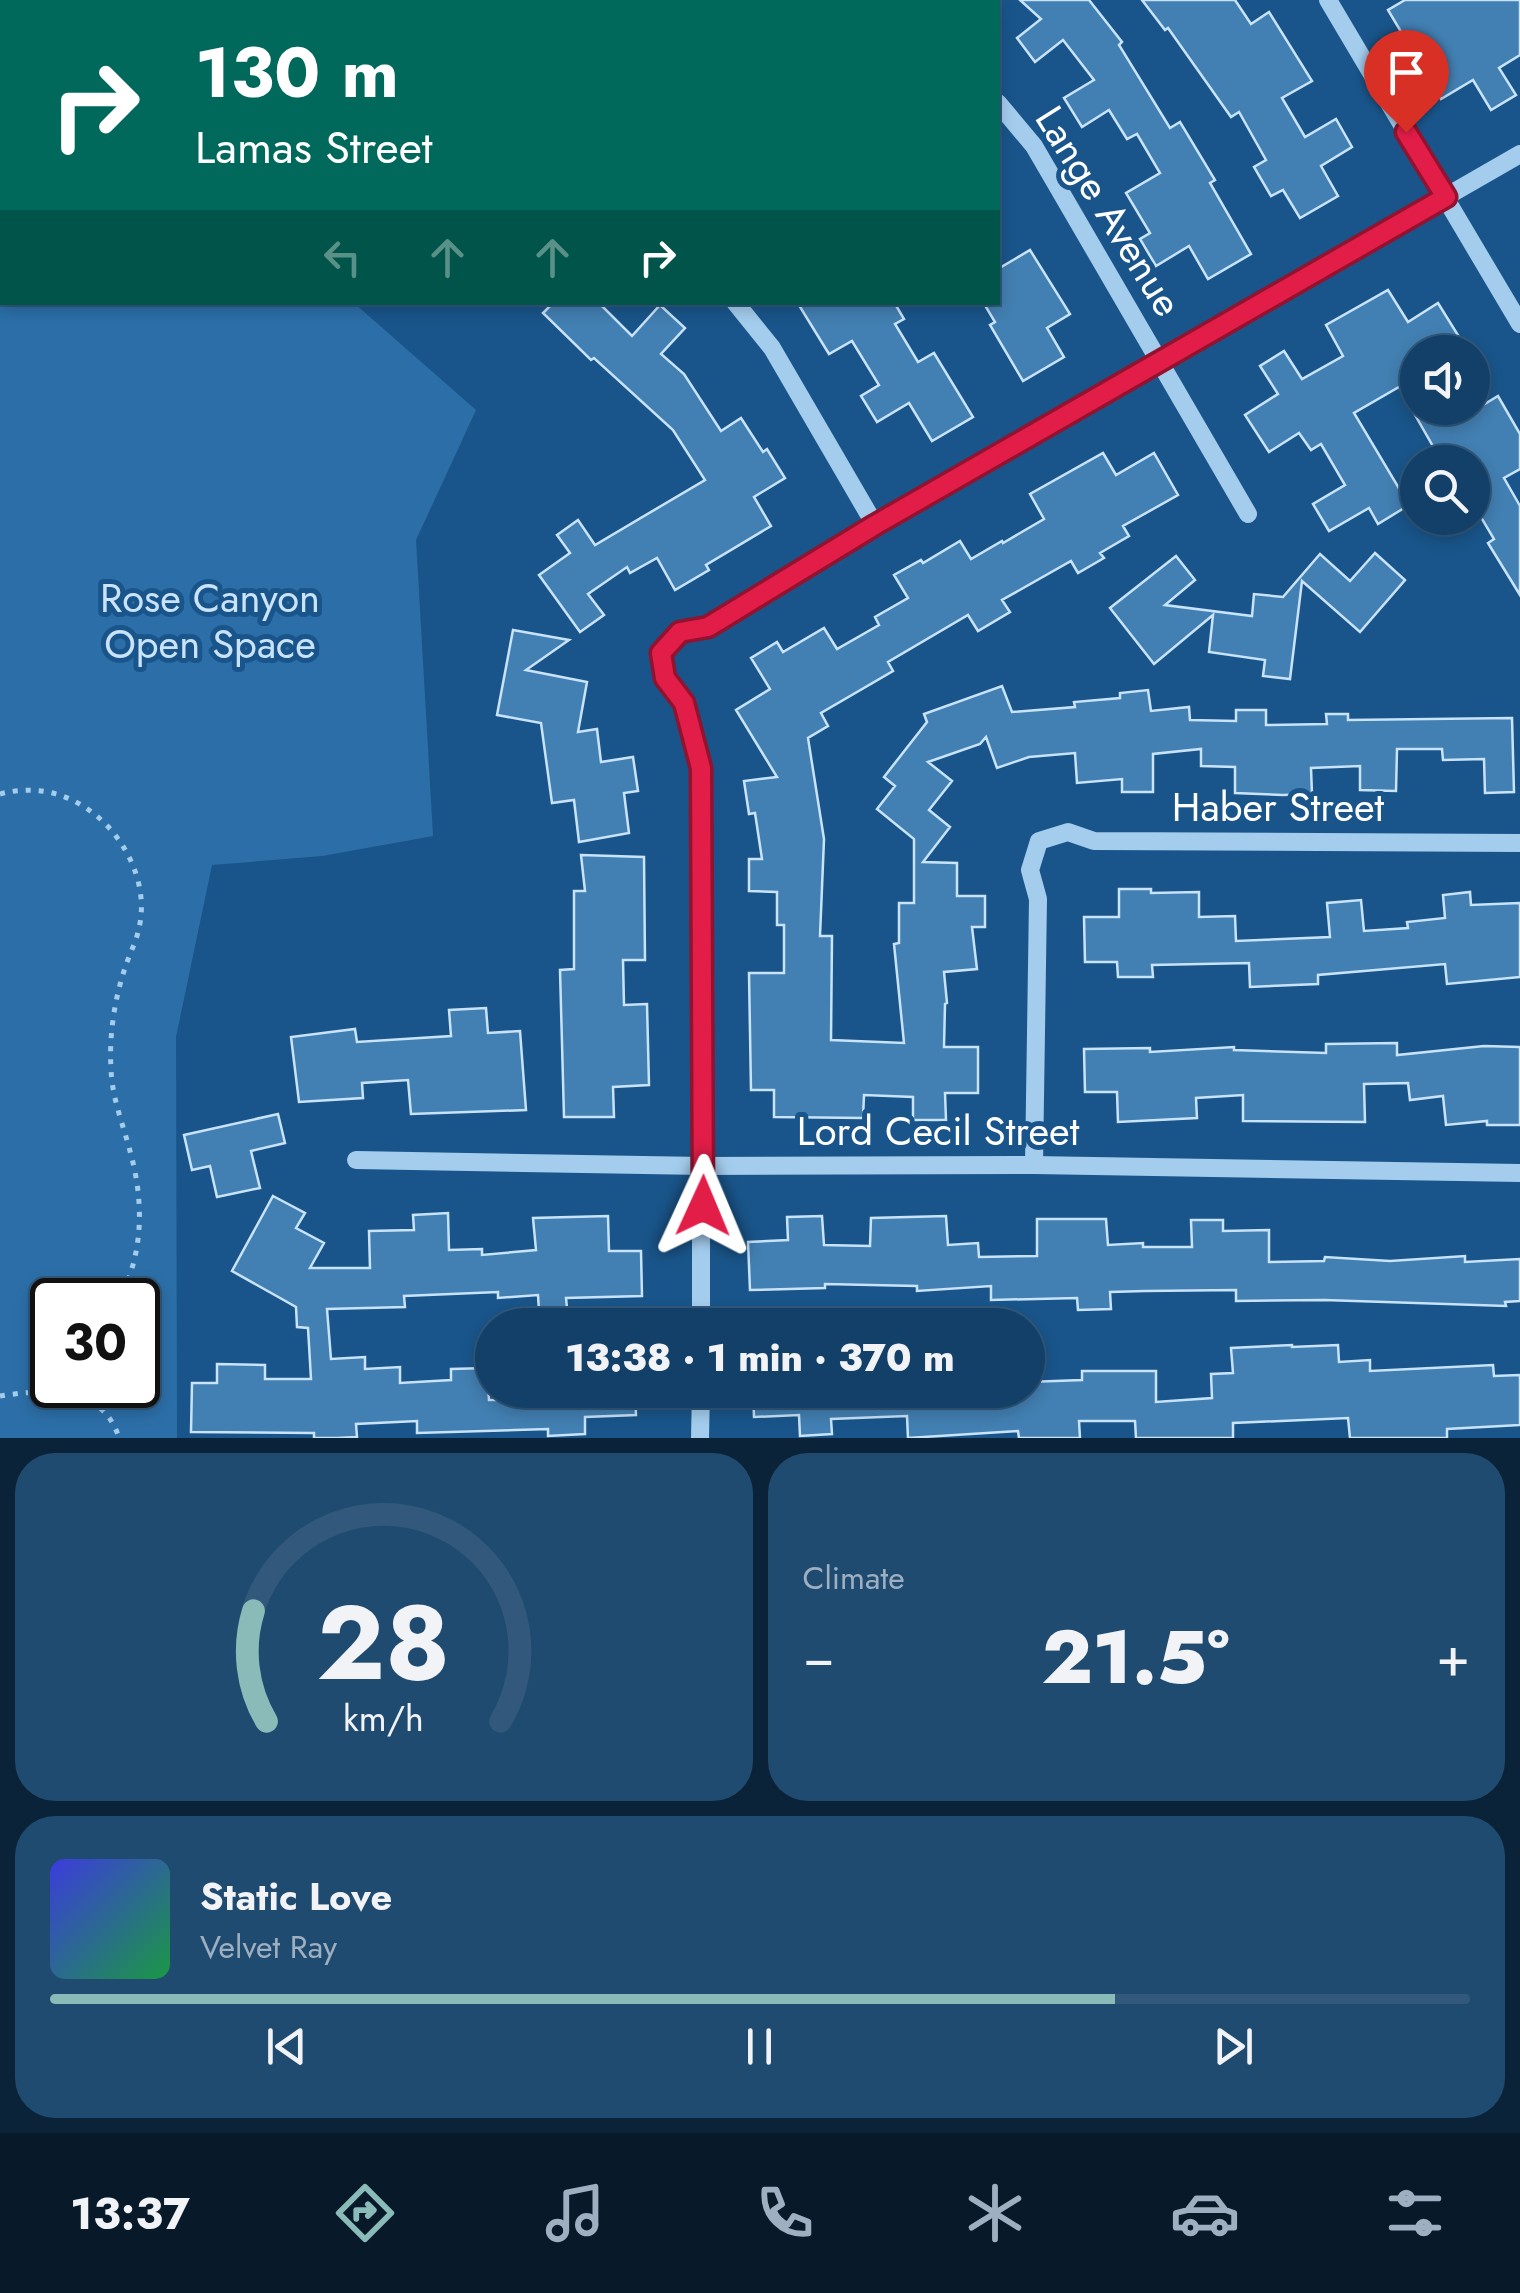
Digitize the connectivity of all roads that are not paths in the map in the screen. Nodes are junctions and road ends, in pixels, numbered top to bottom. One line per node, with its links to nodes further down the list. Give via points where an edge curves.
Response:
1 (1328, 0): 4 (street)
2 (1000, 104): 7 (street, Lange Avenue, via 1034,146)
3 (1520, 154): 4 (street)
4 (1446, 197): 6 (street); 7 (street)
5 (737, 305): 9 (street, via 772,348)
6 (1520, 324)
7 (1162, 362): 8 (street, Lange Avenue); 9 (street)
8 (1248, 514)
9 (875, 525): 13 (street, via 708,627 680,632 661,653 665,678 684,703 701,768)
10 (1520, 843): 12 (street, Haber Street, via 1094,841 1068,832 1039,841 1030,870 1038,899)
11 (356, 1160): 13 (street, Lord Cecil Street)
12 (1034, 1164): 13 (street, Lord Cecil Street); 14 (street, Lord Cecil Street)
13 (704, 1166): 15 (street)
14 (1520, 1174)
15 (702, 1308)
16 (700, 1408): 17 (street)
17 (700, 1438)

